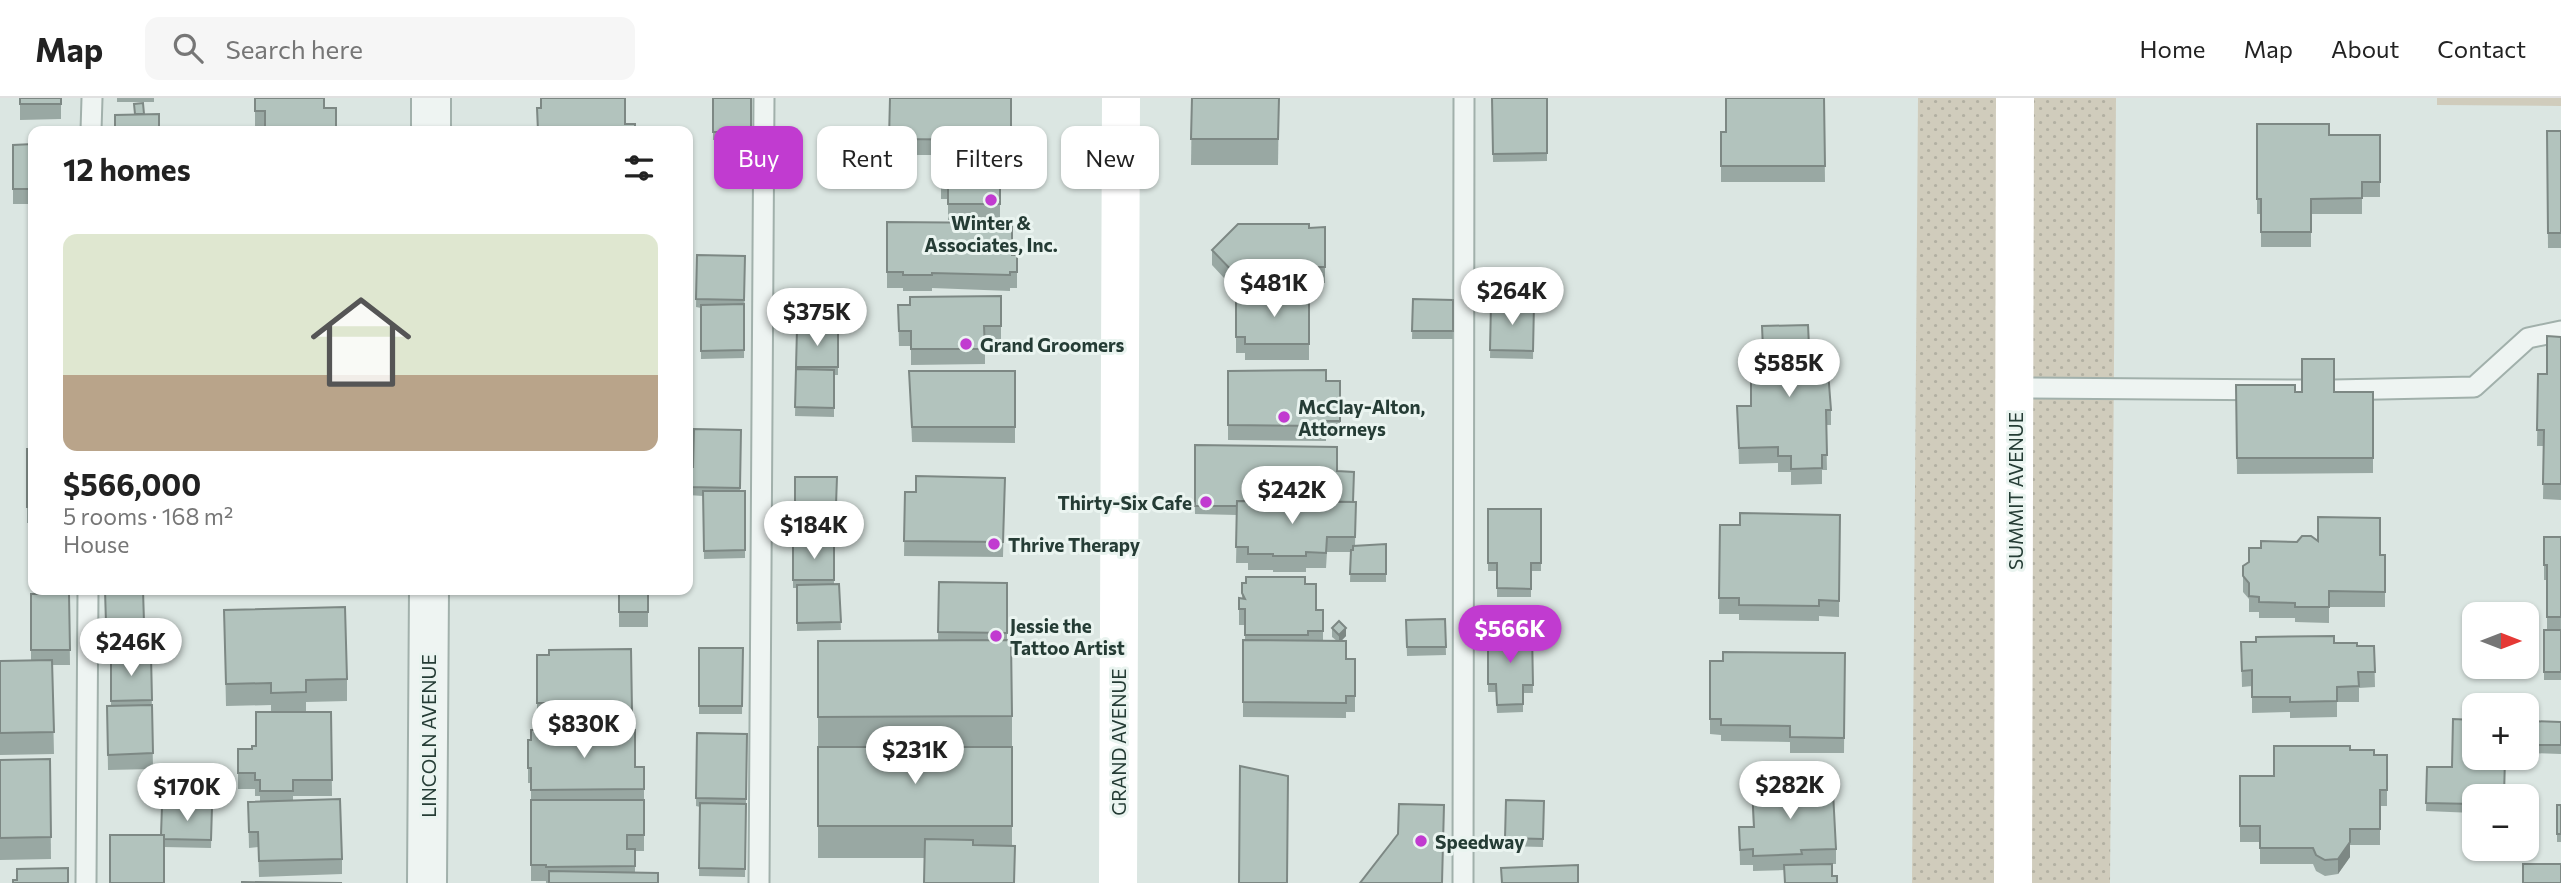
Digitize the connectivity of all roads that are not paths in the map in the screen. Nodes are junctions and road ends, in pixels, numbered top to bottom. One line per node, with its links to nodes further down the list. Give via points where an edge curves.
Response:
1 (92, 98): 7 (lane)
2 (431, 98): 8 (street)
3 (764, 98): 17 (lane)
4 (1121, 98): 18 (street, GRAND AVENUE)
5 (1464, 98): 19 (lane)
6 (2015, 98): 10 (street, SUMMIT AVENUE)
7 (91, 126)
8 (431, 126)
9 (2561, 331): 12 (lane, via 2528,338 2474,387)
10 (2015, 388): 11 (lane); 20 (street, SUMMIT AVENUE)
11 (2302, 390)
12 (2334, 390)
13 (88, 595): 15 (lane)
14 (429, 595): 16 (street, LINCOLN AVENUE)
15 (86, 883)
16 (427, 883)
17 (758, 883)
18 (1118, 883)
19 (1463, 883)
20 (2013, 883)

